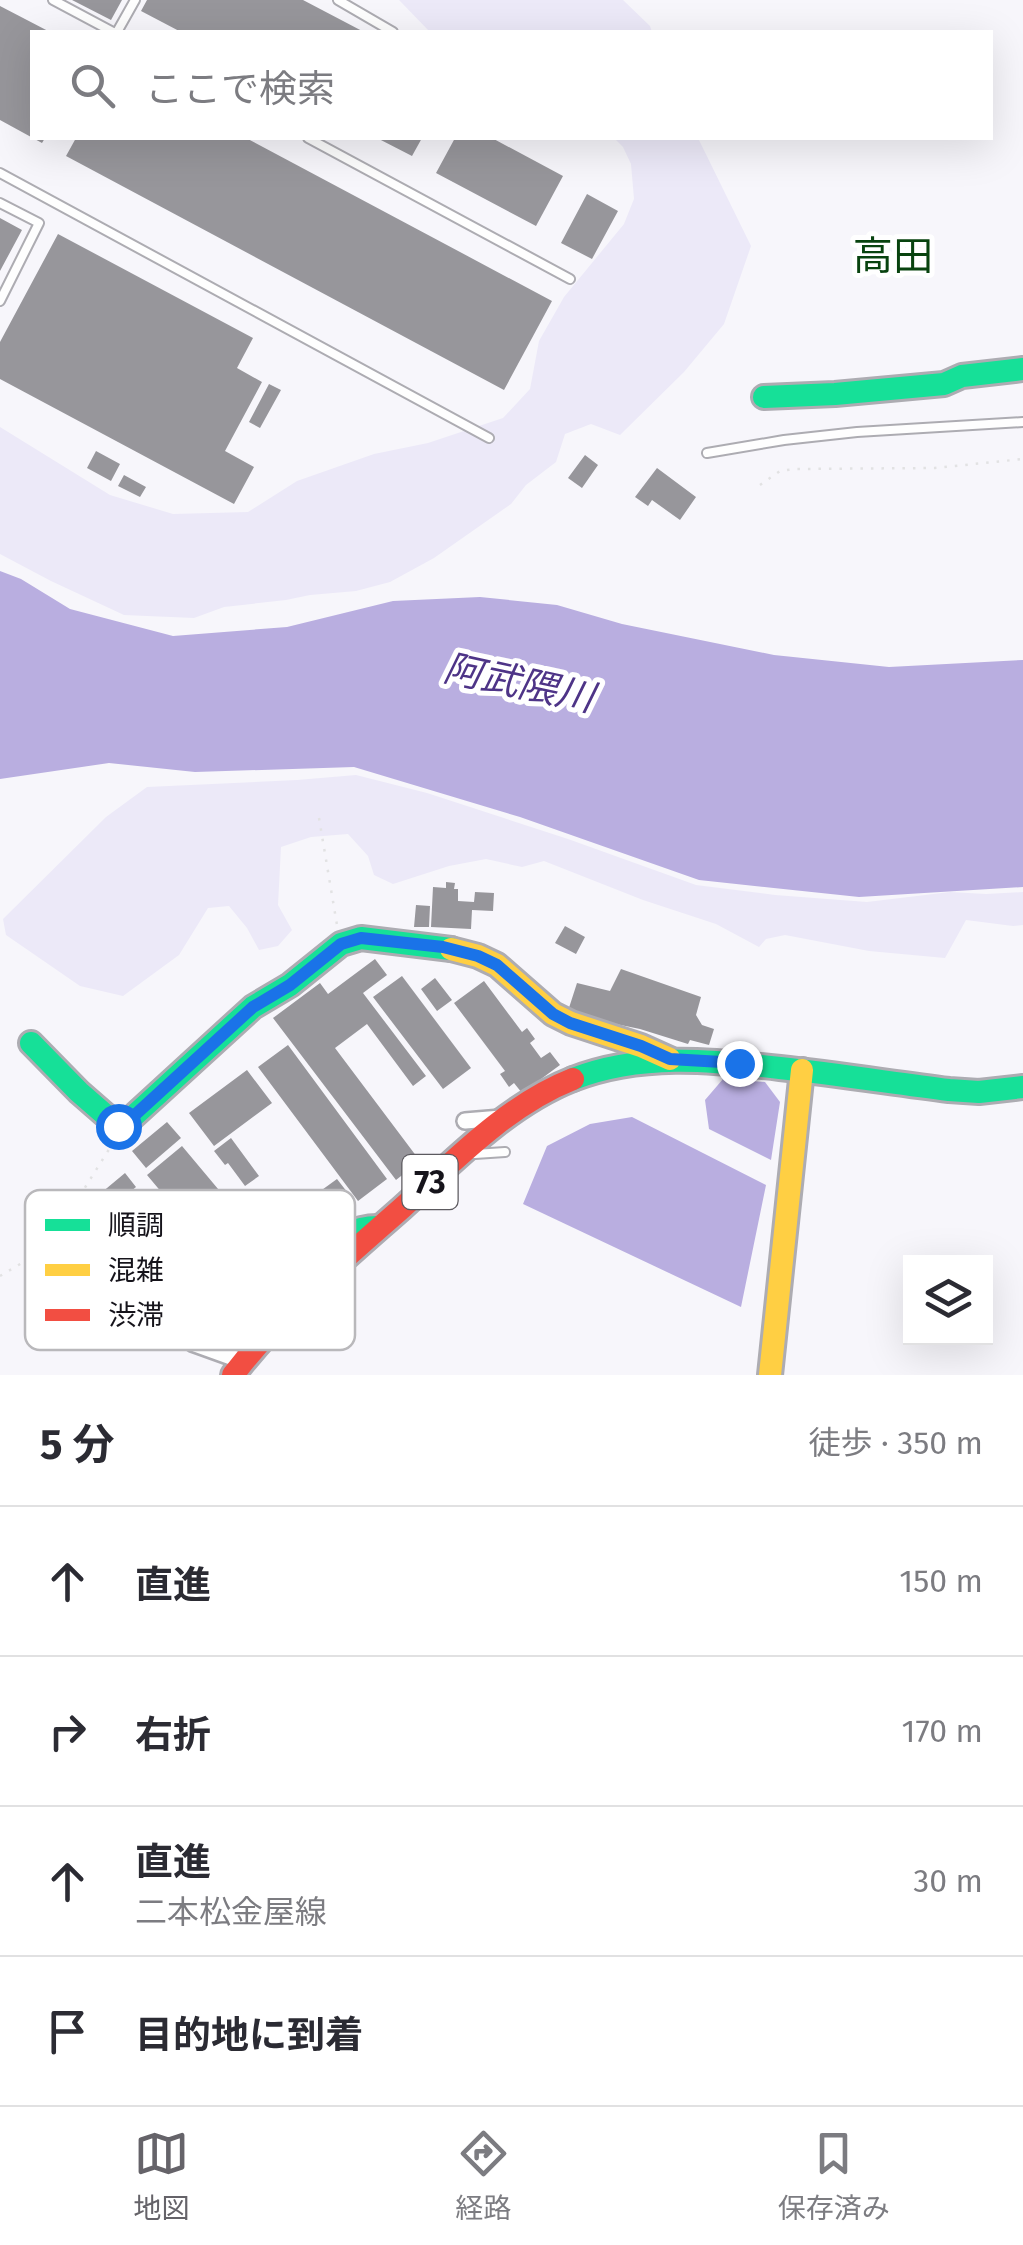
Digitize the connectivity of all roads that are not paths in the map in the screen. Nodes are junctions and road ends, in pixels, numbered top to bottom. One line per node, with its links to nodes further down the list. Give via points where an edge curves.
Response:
1 (53, 0): 4 (lane)
2 (136, 0): 5 (lane)
3 (338, 0): 6 (lane)
4 (112, 30)
5 (117, 30)
6 (390, 30)
7 (312, 140): 10 (lane)
8 (0, 174): 15 (lane)
9 (0, 203): 11 (lane, via 38,223)
10 (570, 279)
11 (0, 301)
12 (1023, 369): 13 (street, via 944,384)
13 (764, 398)
14 (1023, 422): 16 (lane, via 857,432)
15 (489, 438)
16 (707, 453)
17 (31, 1042): 18 (street, via 118,1126 125,1124 253,1007 341,944 361,938 478,956 553,1014)
18 (670, 1059): 19 (street, 73); 21 (street, 73, via 605,1068)
19 (802, 1070): 20 (street, 73, via 950,1090); 30 (street)
20 (1023, 1087)
21 (508, 1117): 22 (street); 24 (street, 73)
22 (465, 1122)
23 (505, 1152): 24 (lane)
24 (462, 1154): 25 (street, 73)
25 (379, 1227): 26 (street); 27 (street, 73)
26 (355, 1229)
27 (355, 1248)
28 (205, 1350): 29 (street)
29 (238, 1368)
30 (770, 1375)

